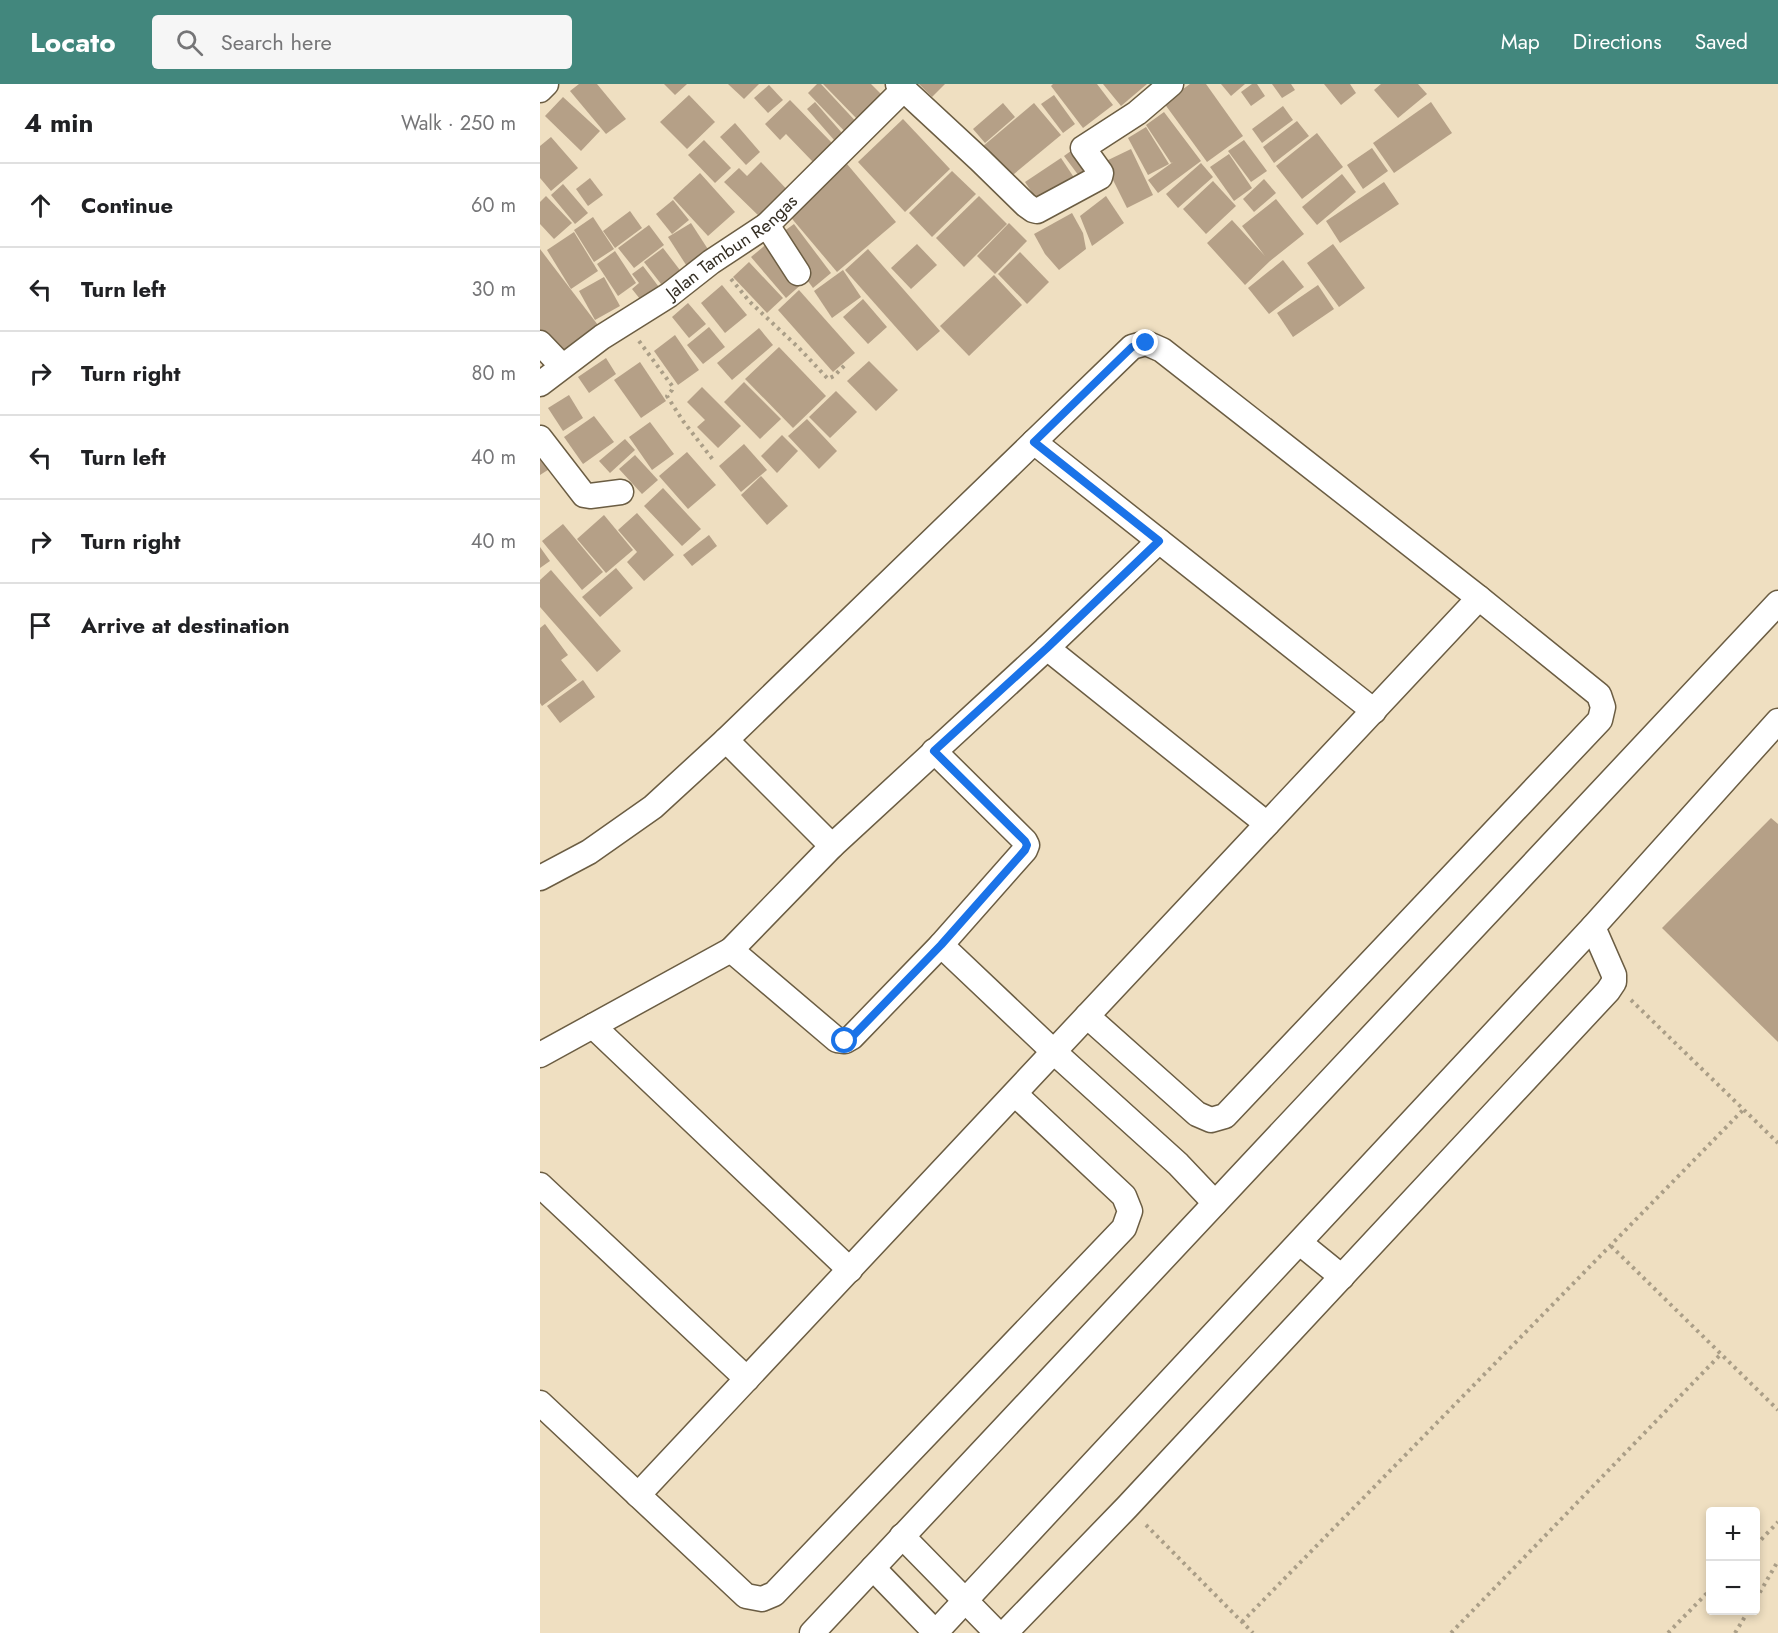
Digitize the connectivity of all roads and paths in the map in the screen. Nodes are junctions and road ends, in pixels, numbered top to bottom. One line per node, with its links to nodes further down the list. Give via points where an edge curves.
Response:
1 (546, 84): 4 (street)
2 (1171, 84): 3 (street, via 1137,113 1083,148 1100,177 1037,211 1026,206)
3 (901, 87): 5 (street, Jalan Tambun Rengas)
4 (540, 90)
5 (767, 225): 6 (street, Jalan Tambun Rengas); 7 (street)
6 (715, 260): 8 (street, Jalan Tambun Rengas); 10 (path, via 750,302 828,380)
7 (798, 273)
8 (627, 323): 11 (street, Jalan Tambun Rengas); 15 (path, via 673,387 667,396)
9 (540, 343): 11 (street)
10 (847, 363)
11 (562, 366): 12 (street, Jalan Tambun Rengas)
12 (540, 384)
13 (540, 438): 16 (street, via 584,495)
14 (1034, 442): 17 (street); 18 (street, via 1132,347 1146,343 1162,350); 23 (street)
15 (714, 461)
16 (621, 492)
17 (1159, 541): 20 (street); 21 (street)
18 (1479, 598): 21 (street); 32 (street, via 1599,695 1603,707 1600,720 1225,1116 1211,1120 1197,1114)
19 (1778, 603): 40 (street)
20 (1047, 648): 24 (street); 25 (street)
21 (1374, 711): 25 (street)
22 (1778, 721): 28 (street)
23 (726, 740): 26 (street); 27 (street, via 653,807 589,852)
24 (934, 751): 26 (street); 29 (street, via 1027,845)
25 (1267, 825): 32 (street)
26 (832, 846): 30 (street)
27 (540, 878)
28 (1593, 927): 31 (street, via 1612,967); 41 (street)
29 (941, 945): 30 (street, via 845,1041 837,1040); 34 (street)
30 (732, 950): 33 (street)
31 (1614, 982): 37 (path); 44 (street)
32 (1088, 1017): 34 (street)
33 (593, 1026): 35 (street); 43 (street)
34 (1054, 1052): 36 (street); 40 (street, via 1178,1164)
35 (540, 1055)
36 (1014, 1094): 43 (street); 49 (street, via 1124,1196 1130,1211 1124,1228 774,1594 762,1599 746,1596)
37 (1743, 1110): 38 (path); 42 (path)
38 (1778, 1143)
39 (540, 1185): 46 (street)
40 (1215, 1203): 52 (street)
41 (1300, 1243): 44 (street); 58 (street)
42 (1611, 1246): 45 (path); 60 (path)
43 (850, 1270): 46 (street)
44 (1342, 1277): 50 (street)
45 (1721, 1354): 48 (path); 66 (path)
46 (747, 1379): 49 (street)
47 (540, 1403): 49 (street)
48 (1778, 1410)
49 (638, 1495)
50 (1127, 1507): 60 (path); 64 (street)
51 (1778, 1522): 53 (path)
52 (902, 1536): 55 (street); 58 (street)
53 (1760, 1540)
54 (1778, 1561): 56 (path)
55 (873, 1568): 61 (street); 62 (street)
56 (1760, 1591)
57 (1706, 1594): 67 (path)
58 (960, 1595): 61 (street); 63 (street)
59 (1747, 1615): 68 (path)
60 (1242, 1622): 65 (path)
61 (932, 1630)
62 (812, 1633)
63 (997, 1633)
64 (1005, 1633)
65 (1253, 1633)
66 (1451, 1633)
67 (1668, 1633)
68 (1736, 1633)

